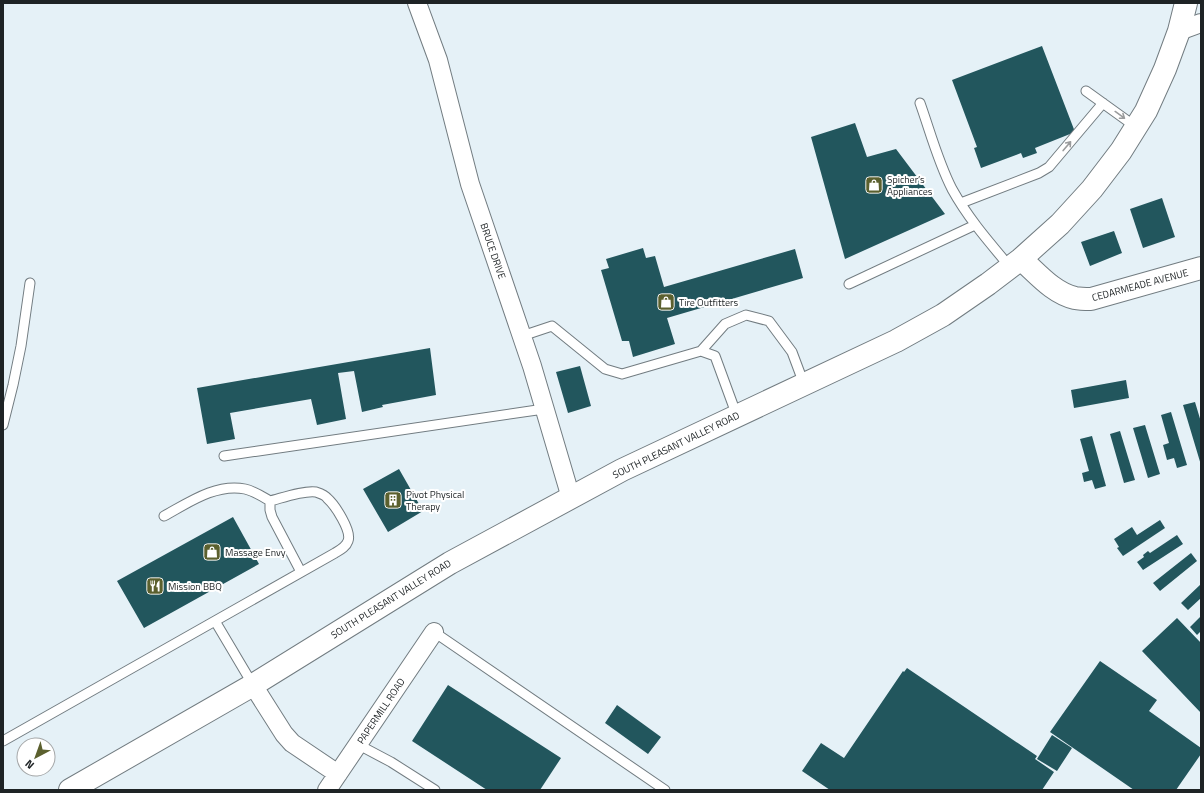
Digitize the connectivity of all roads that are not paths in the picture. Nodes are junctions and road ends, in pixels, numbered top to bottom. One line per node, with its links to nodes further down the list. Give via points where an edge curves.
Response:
1 (417, 3): 15 (street, BRUCE DRIVE, via 438,60 470,184)
2 (1186, 3): 4 (street)
3 (1201, 23): 4 (street)
4 (1179, 31): 8 (street, SOUTH PLEASANT VALLEY ROAD, via 1165,69)
5 (1086, 90): 7 (lane)
6 (920, 103): 9 (lane, via 945,173)
7 (1103, 104): 8 (lane, one-way to 8); 9 (lane, one-way to 7, via 1049,167)
8 (1136, 127): 11 (street, SOUTH PLEASANT VALLEY ROAD, via 1121,152 1092,189 1060,224)
9 (961, 203): 10 (lane)
10 (975, 226): 11 (lane); 14 (lane)
11 (1016, 263): 12 (street, CEDARMEADE AVENUE, via 1061,294 1091,299); 17 (street, SOUTH PLEASANT VALLEY ROAD, via 943,315 896,341)
12 (1201, 268)
13 (30, 283): 20 (lane, via 21,346)
14 (849, 284)
15 (522, 336): 16 (lane, via 552,326 605,369 622,374); 18 (street, BRUCE DRIVE)
16 (701, 351): 17 (lane, via 725,324 746,315 769,321 792,352); 19 (lane, via 715,356)
17 (804, 384): 19 (street, SOUTH PLEASANT VALLEY ROAD)
18 (544, 409): 21 (lane); 22 (street, BRUCE DRIVE)
19 (737, 416): 22 (street, SOUTH PLEASANT VALLEY ROAD, via 622,470)
20 (3, 425)
21 (224, 456)
22 (571, 498): 28 (street, SOUTH PLEASANT VALLEY ROAD, via 450,563)
23 (270, 501): 24 (lane, via 246,490 221,490 206,494); 25 (lane, via 272,518); 25 (lane, via 315,492 326,496 347,527 348,542 343,548)
24 (164, 516)
25 (301, 572): 26 (lane)
26 (215, 621): 28 (lane); 29 (lane)
27 (434, 632): 30 (street, PAPERMILL ROAD); 35 (lane)
28 (253, 685): 31 (street, via 292,743); 32 (street, SOUTH PLEASANT VALLEY ROAD)
29 (3, 741)
30 (357, 744): 31 (street, PAPERMILL ROAD); 34 (lane)
31 (338, 774): 33 (street, PAPERMILL ROAD)
32 (70, 790)
33 (327, 790)
34 (435, 790)
35 (665, 790)

